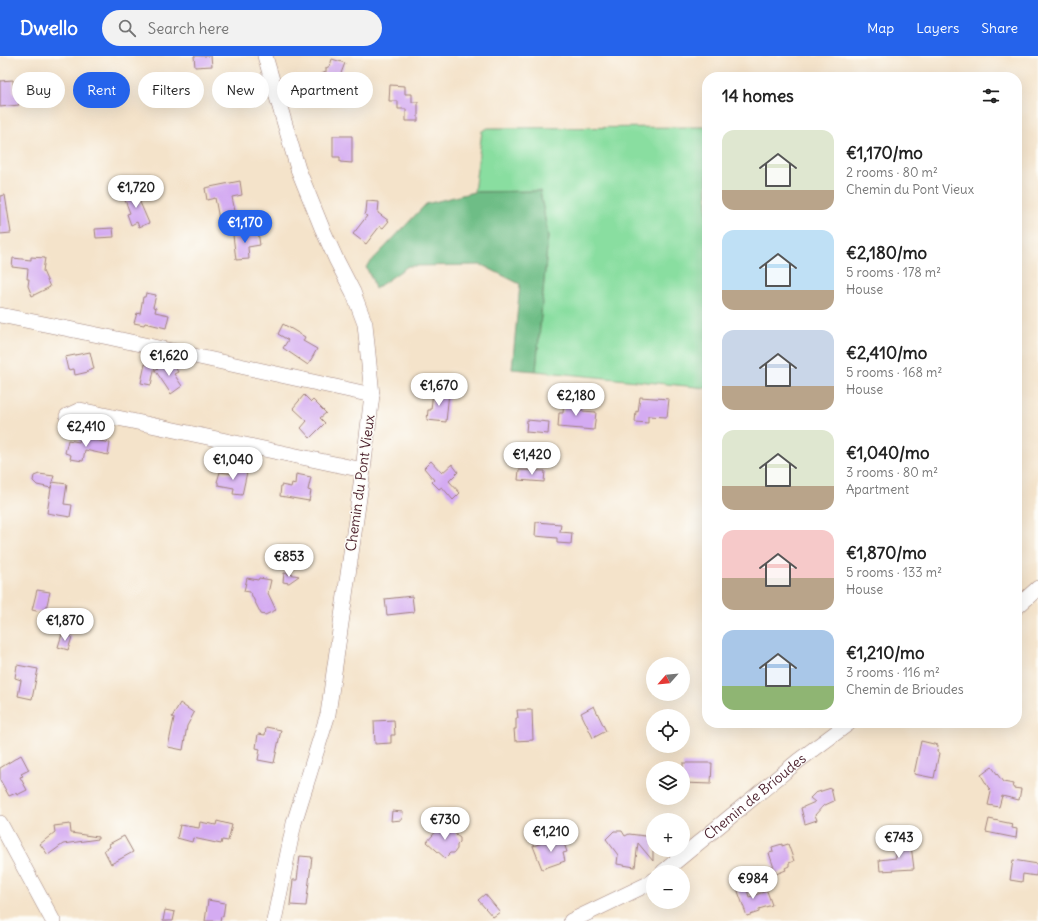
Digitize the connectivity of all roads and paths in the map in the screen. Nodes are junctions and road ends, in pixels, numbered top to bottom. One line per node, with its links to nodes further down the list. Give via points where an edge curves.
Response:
1 (264, 56): 3 (street, Chemin du Pont Vieux, via 298,169 365,324)
2 (0, 315): 3 (street)
3 (372, 395): 5 (street, Chemin du Pont Vieux)
4 (67, 416): 5 (street, via 80,410)
5 (363, 470): 13 (street, Chemin du Pont Vieux, via 328,714 294,823)
6 (1038, 588): 7 (street)
7 (1022, 602)
8 (842, 728): 10 (street, Chemin de Brioudes)
9 (0, 823): 12 (street)
10 (672, 865)
11 (646, 885): 14 (street)
12 (53, 921)
13 (274, 921)
14 (571, 921)

